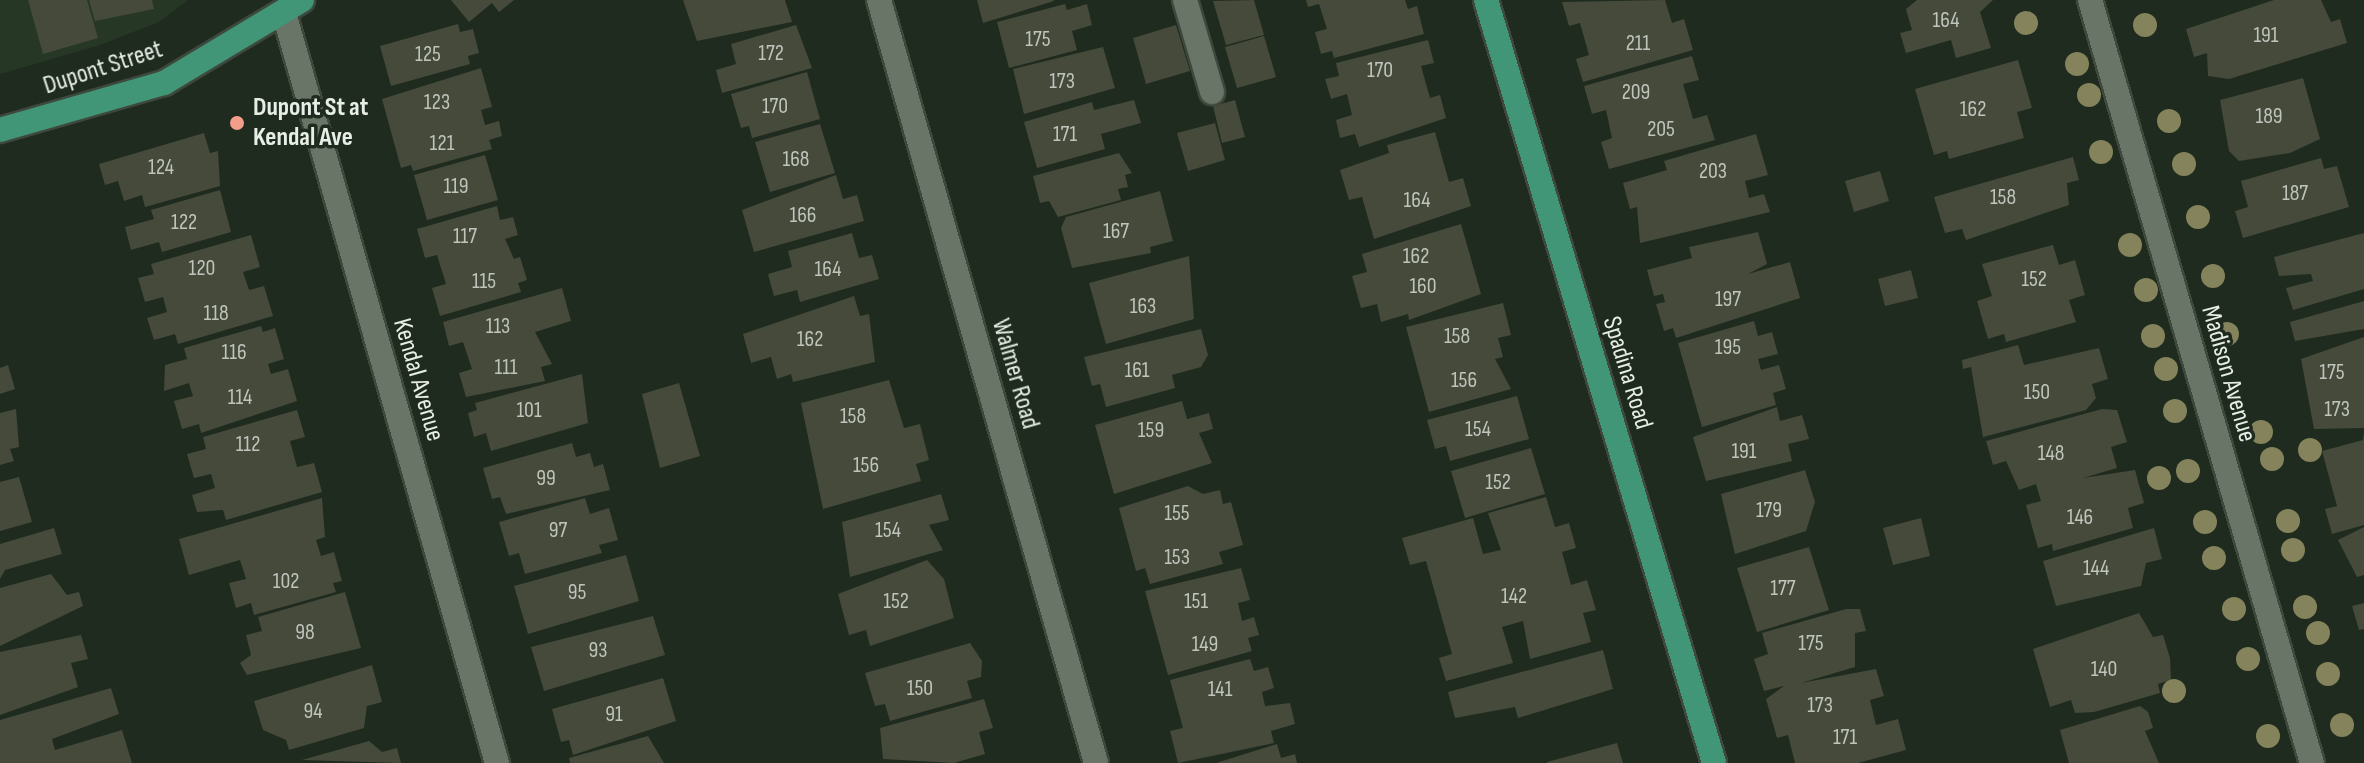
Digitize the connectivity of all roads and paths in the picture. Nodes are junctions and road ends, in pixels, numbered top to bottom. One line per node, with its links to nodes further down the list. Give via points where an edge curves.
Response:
1 (879, 0): 9 (street, Walmer Road)
2 (1185, 0): 6 (street)
3 (1486, 0): 10 (main road, Spadina Road)
4 (2090, 0): 11 (street, Madison Avenue)
5 (293, 7): 7 (main road, Dupont Street, via 164,83); 8 (street, Kendal Avenue)
6 (1212, 92)
7 (0, 130)
8 (497, 763)
9 (1096, 763)
10 (1714, 763)
11 (2312, 763)

